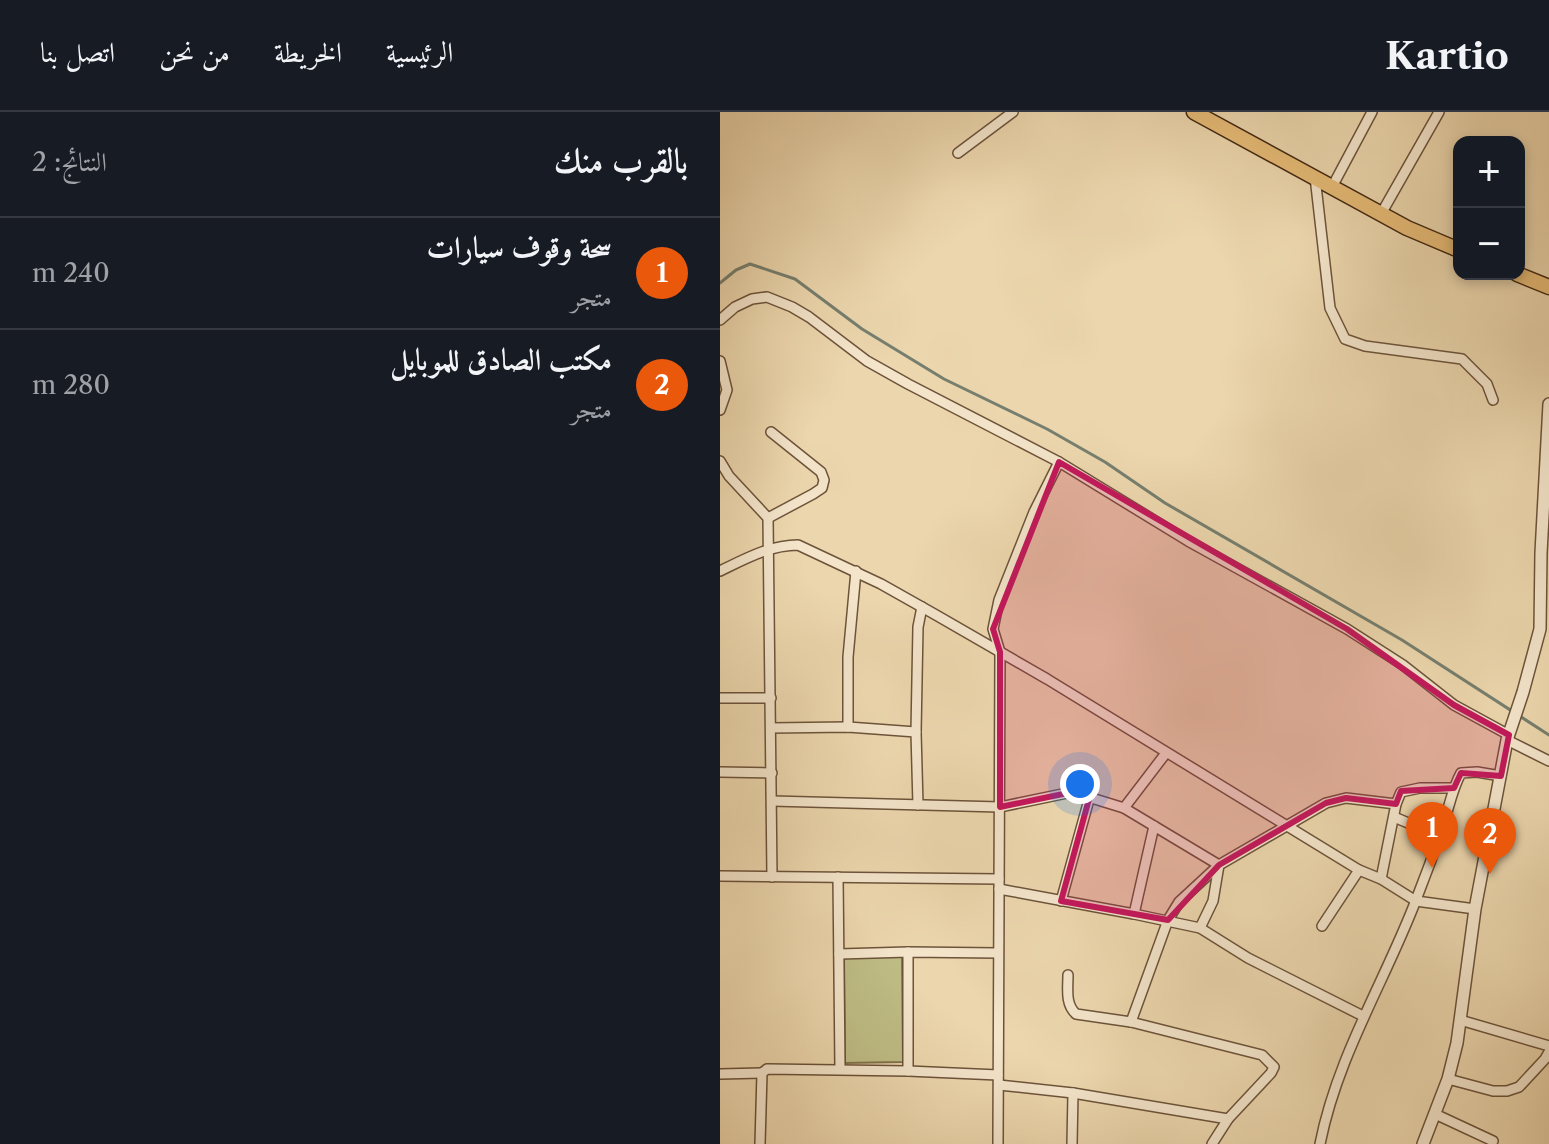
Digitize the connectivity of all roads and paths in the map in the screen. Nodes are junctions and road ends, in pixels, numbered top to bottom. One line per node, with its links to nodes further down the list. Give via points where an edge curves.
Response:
1 (1013, 112): 5 (street)
2 (1194, 112): 6 (main road)
3 (1372, 112): 7 (street)
4 (1439, 112): 8 (street)
5 (958, 153)
6 (1315, 177): 7 (main road); 14 (street, via 1330,308 1345,339 1462,359 1487,384)
7 (1332, 187): 8 (main road)
8 (1381, 214): 9 (main road)
9 (1453, 247)
10 (1525, 277): 11 (main road)
11 (1549, 287)
12 (720, 320): 19 (street, via 752,299 782,302 867,361)
13 (720, 361): 16 (street, via 727,390)
14 (1493, 400)
15 (1549, 404): 25 (street, via 1541,553)
16 (720, 410)
17 (771, 432): 20 (street, via 824,480 822,488)
18 (720, 461): 20 (street)
19 (1059, 462): 26 (street, via 999,600 993,629); 32 (street, via 1347,629 1454,705)
20 (768, 518): 21 (street)
21 (769, 550): 22 (street); 23 (street, via 798,545); 28 (street)
22 (720, 571)
23 (856, 571): 24 (street); 29 (street)
24 (922, 607): 26 (street); 31 (street)
25 (1544, 628): 32 (street)
26 (1000, 652): 33 (street); 43 (street)
27 (720, 698): 28 (street)
28 (771, 698): 30 (street)
29 (848, 727): 30 (street); 31 (street)
30 (771, 728): 36 (street)
31 (916, 732): 42 (street)
32 (1510, 733): 34 (street); 37 (street)
33 (1166, 753): 44 (street); 47 (street)
34 (1549, 761)
35 (720, 772): 36 (street)
36 (772, 773): 40 (street)
37 (1501, 776): 38 (street, via 1461,773); 58 (street)
38 (1454, 788): 41 (street, via 1408,790 1401,792); 48 (street)
39 (1090, 796): 43 (street, via 1072,792); 44 (street); 56 (street)
40 (772, 801): 42 (street); 52 (street)
41 (1396, 804): 45 (street); 47 (street, via 1346,798)
42 (918, 805): 43 (street)
43 (1000, 807): 55 (street)
44 (1124, 808): 46 (street)
45 (1394, 817): 48 (street); 54 (street)
46 (1154, 826): 49 (street); 59 (street)
47 (1284, 826): 49 (street); 50 (street)
48 (1439, 836): 57 (street)
49 (1219, 865): 60 (street, via 1179,902); 62 (street, via 1213,901)
50 (1359, 870): 54 (street); 61 (street)
51 (720, 876): 52 (street)
52 (772, 877): 53 (street)
53 (838, 877): 55 (street); 65 (street)
54 (1381, 879): 57 (street)
55 (999, 884): 56 (street); 64 (street)
56 (1061, 901): 59 (street)
57 (1416, 901): 58 (street); 67 (street)
58 (1475, 909): 68 (street)
59 (1134, 914): 60 (street)
60 (1168, 920): 62 (street); 69 (street)
61 (1322, 926)
62 (1200, 928): 67 (street)
63 (908, 952): 64 (street); 65 (street); 73 (street)
64 (998, 953): 77 (street)
65 (839, 954): 72 (street)
66 (1068, 975): 69 (street, via 1068,1002 1076,1014)
67 (1363, 1016): 86 (street)
68 (1460, 1020): 70 (street); 76 (street)
69 (1131, 1022): 80 (street, via 1269,1060 1271,1073)
70 (1549, 1046)
71 (1549, 1052): 76 (street, via 1519,1087 1507,1091)
72 (840, 1069): 73 (street); 74 (street)
73 (908, 1071): 77 (street)
74 (762, 1073): 75 (street); 82 (street)
75 (720, 1074)
76 (1448, 1079): 79 (street)
77 (998, 1080): 78 (street); 83 (street)
78 (1073, 1093): 80 (street); 84 (street)
79 (1435, 1114): 81 (street); 87 (street)
80 (1228, 1119): 85 (street)
81 (1493, 1141)
82 (760, 1144)
83 (998, 1144)
84 (1072, 1144)
85 (1212, 1144)
86 (1320, 1144)
87 (1423, 1144)

